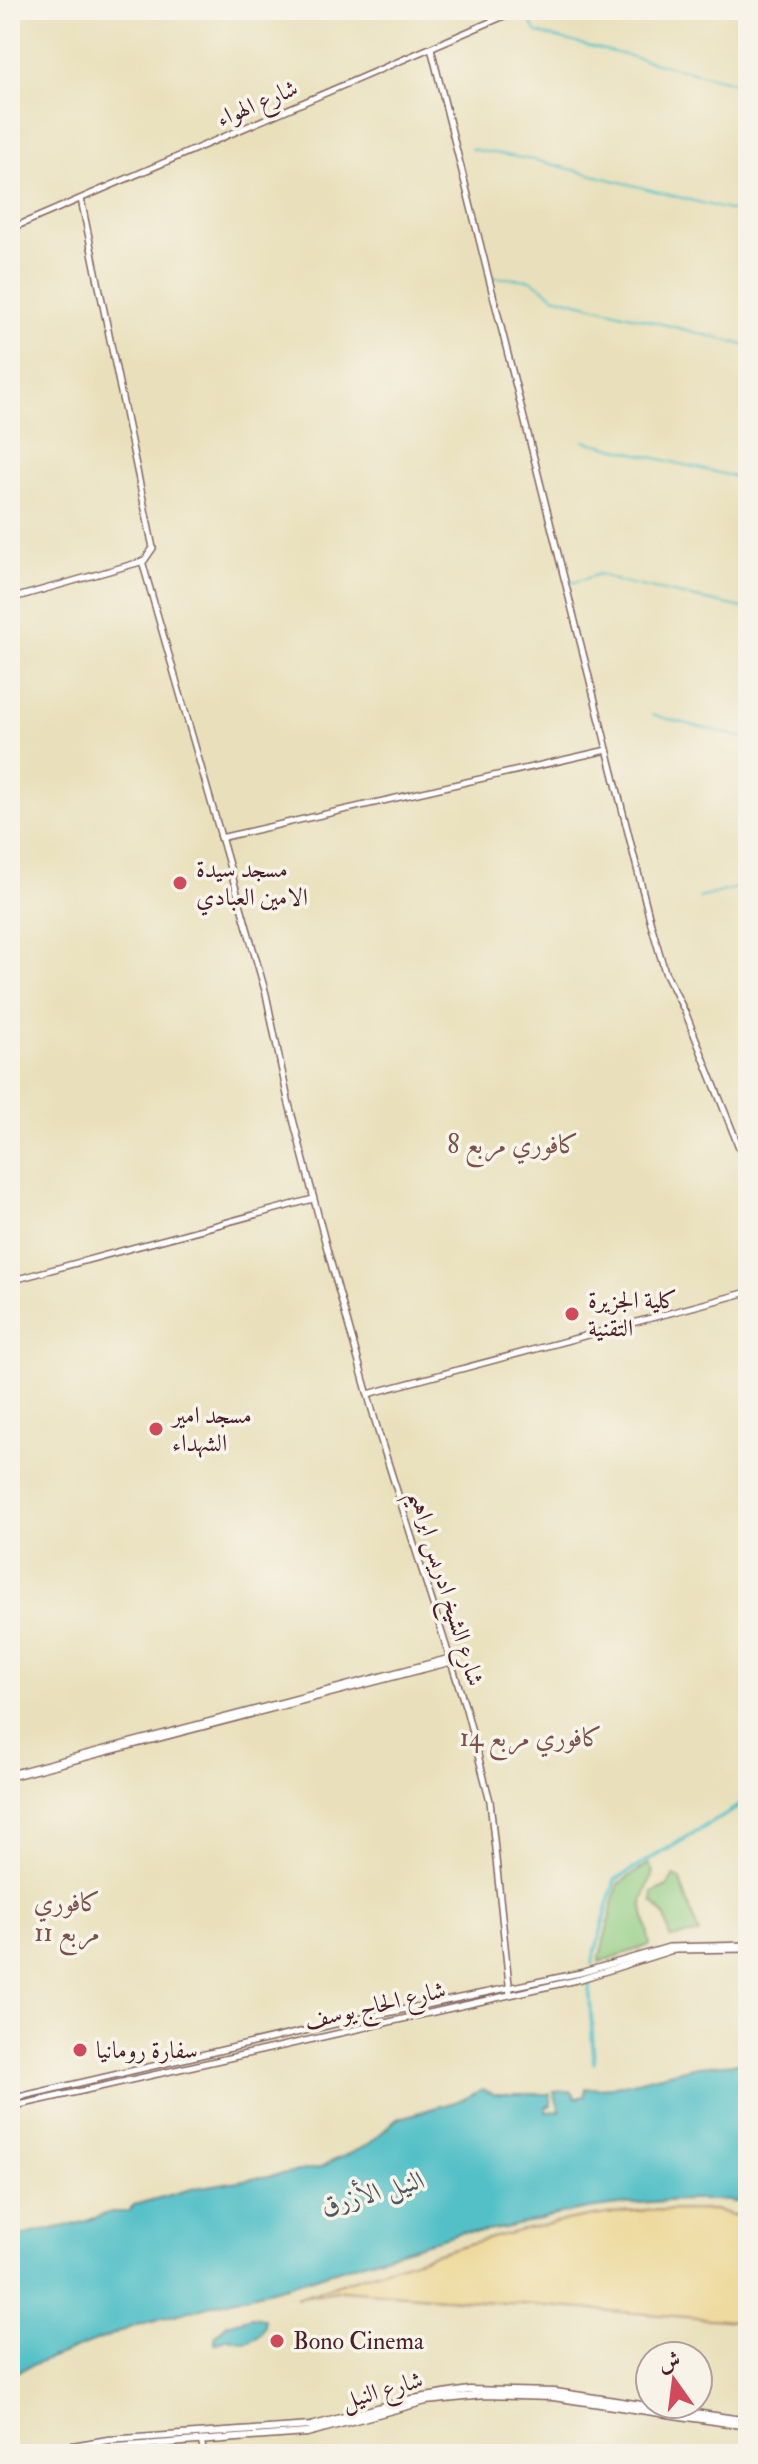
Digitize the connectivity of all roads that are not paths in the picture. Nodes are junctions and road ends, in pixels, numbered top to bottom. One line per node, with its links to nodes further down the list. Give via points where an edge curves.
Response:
1 (518, 10): 2 (street, شارع الهواء)
2 (431, 48): 3 (street, شارع الهواء); 7 (street)
3 (81, 199): 4 (street, شارع الهواء); 5 (street, via 151,539 152,552)
4 (10, 229)
5 (142, 561): 6 (street); 8 (street, شارع الشيخ ادريس ابراهيم)
6 (10, 599)
7 (607, 750): 8 (street); 9 (street, via 665,972)
8 (220, 838): 10 (street, شارع الشيخ ادريس ابراهيم, via 266,994)
9 (748, 1170)
10 (313, 1199): 11 (street); 13 (street, شارع الشيخ ادريس ابراهيم)
11 (10, 1281)
12 (748, 1292): 13 (street)
13 (368, 1394): 14 (street, شارع الشيخ ادريس ابراهيم)
14 (450, 1660): 15 (street); 17 (street, شارع الشيخ ادريس ابراهيم, via 495,1825)
15 (10, 1776)
16 (748, 1947): 17 (street, شارع الحاج يوسف, via 674,1946)
17 (510, 1991): 18 (street, شارع الحاج يوسف); 19 (street, شارع الحاج يوسف)
18 (300, 2032): 19 (street); 20 (street, شارع الحاج يوسف)
19 (302, 2040): 21 (street, شارع الحاج يوسف)
20 (13, 2098): 21 (street)
21 (19, 2105): 22 (street, شارع الحاج يوسف)
22 (10, 2107)
23 (748, 2423): 24 (main road, شارع النيل, via 578,2394 501,2389 440,2393 322,2425)
24 (203, 2438): 25 (main road, شارع النيل, via 108,2440); 26 (main road, شارع النيل); 27 (street)
25 (25, 2454)
26 (62, 2454)
27 (204, 2454)

